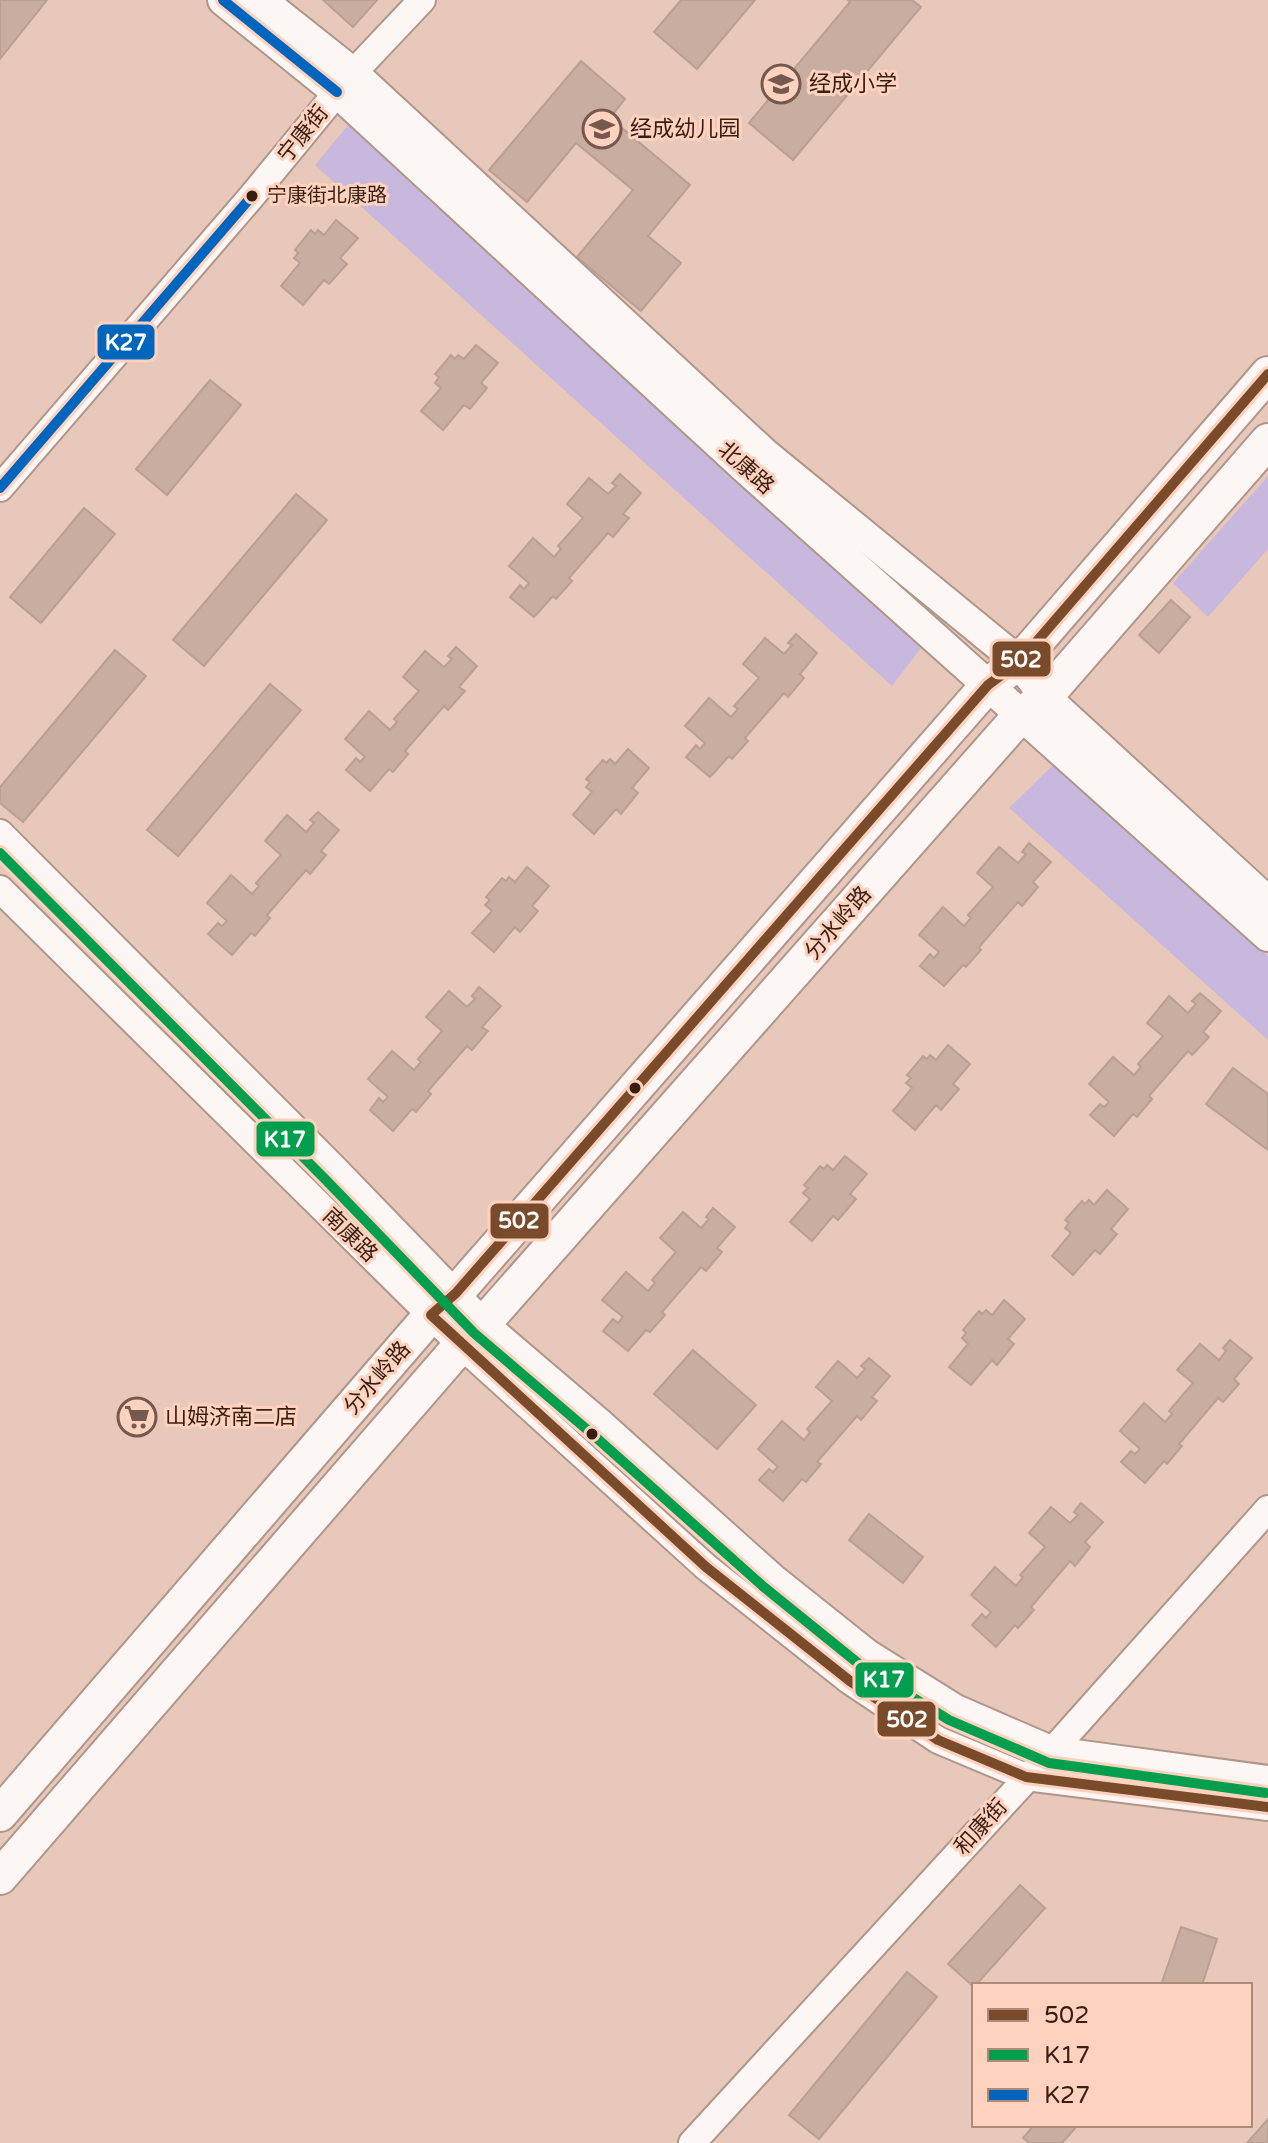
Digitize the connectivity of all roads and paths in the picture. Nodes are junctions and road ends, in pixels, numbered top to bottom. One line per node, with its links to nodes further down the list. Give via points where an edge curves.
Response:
1 (223, 0): 4 (main road, 北康路)
2 (261, 0): 4 (main road, 北康路)
3 (422, 0): 4 (street, 宁康街)
4 (345, 83): 7 (street, 宁康街); 8 (main road, 北康路, via 765,454); 9 (main road, 北康路, via 744,467)
5 (1268, 374): 8 (main road, 分水岭路)
6 (1268, 441): 10 (main road, 分水岭路)
7 (0, 488)
8 (1019, 662): 9 (main road, 分水岭路); 10 (main road, 北康路)
9 (988, 685): 10 (main road, 北康路); 15 (main road, 分水岭路)
10 (1033, 706): 13 (main road, 北康路); 14 (main road, 北康路); 16 (main road, 分水岭路)
11 (0, 833): 15 (street, 南康路)
12 (0, 889): 15 (street, 南康路)
13 (1268, 902)
14 (1268, 936)
15 (444, 1304): 16 (street, 南康路); 22 (main road, 分水岭路)
16 (472, 1334): 18 (street, 南康路, via 600,1422 774,1578 868,1653 956,1708); 19 (street, 南康路, via 706,1567 850,1681 938,1740); 23 (main road, 分水岭路)
17 (1268, 1509): 18 (street, 和康街)
18 (1053, 1750): 19 (street, 和康街); 20 (street, 南康路)
19 (1026, 1777): 21 (street, 南康路); 24 (street, 和康街)
20 (1268, 1779)
21 (1268, 1807)
22 (0, 1814)
23 (0, 1877)
24 (692, 2143)

